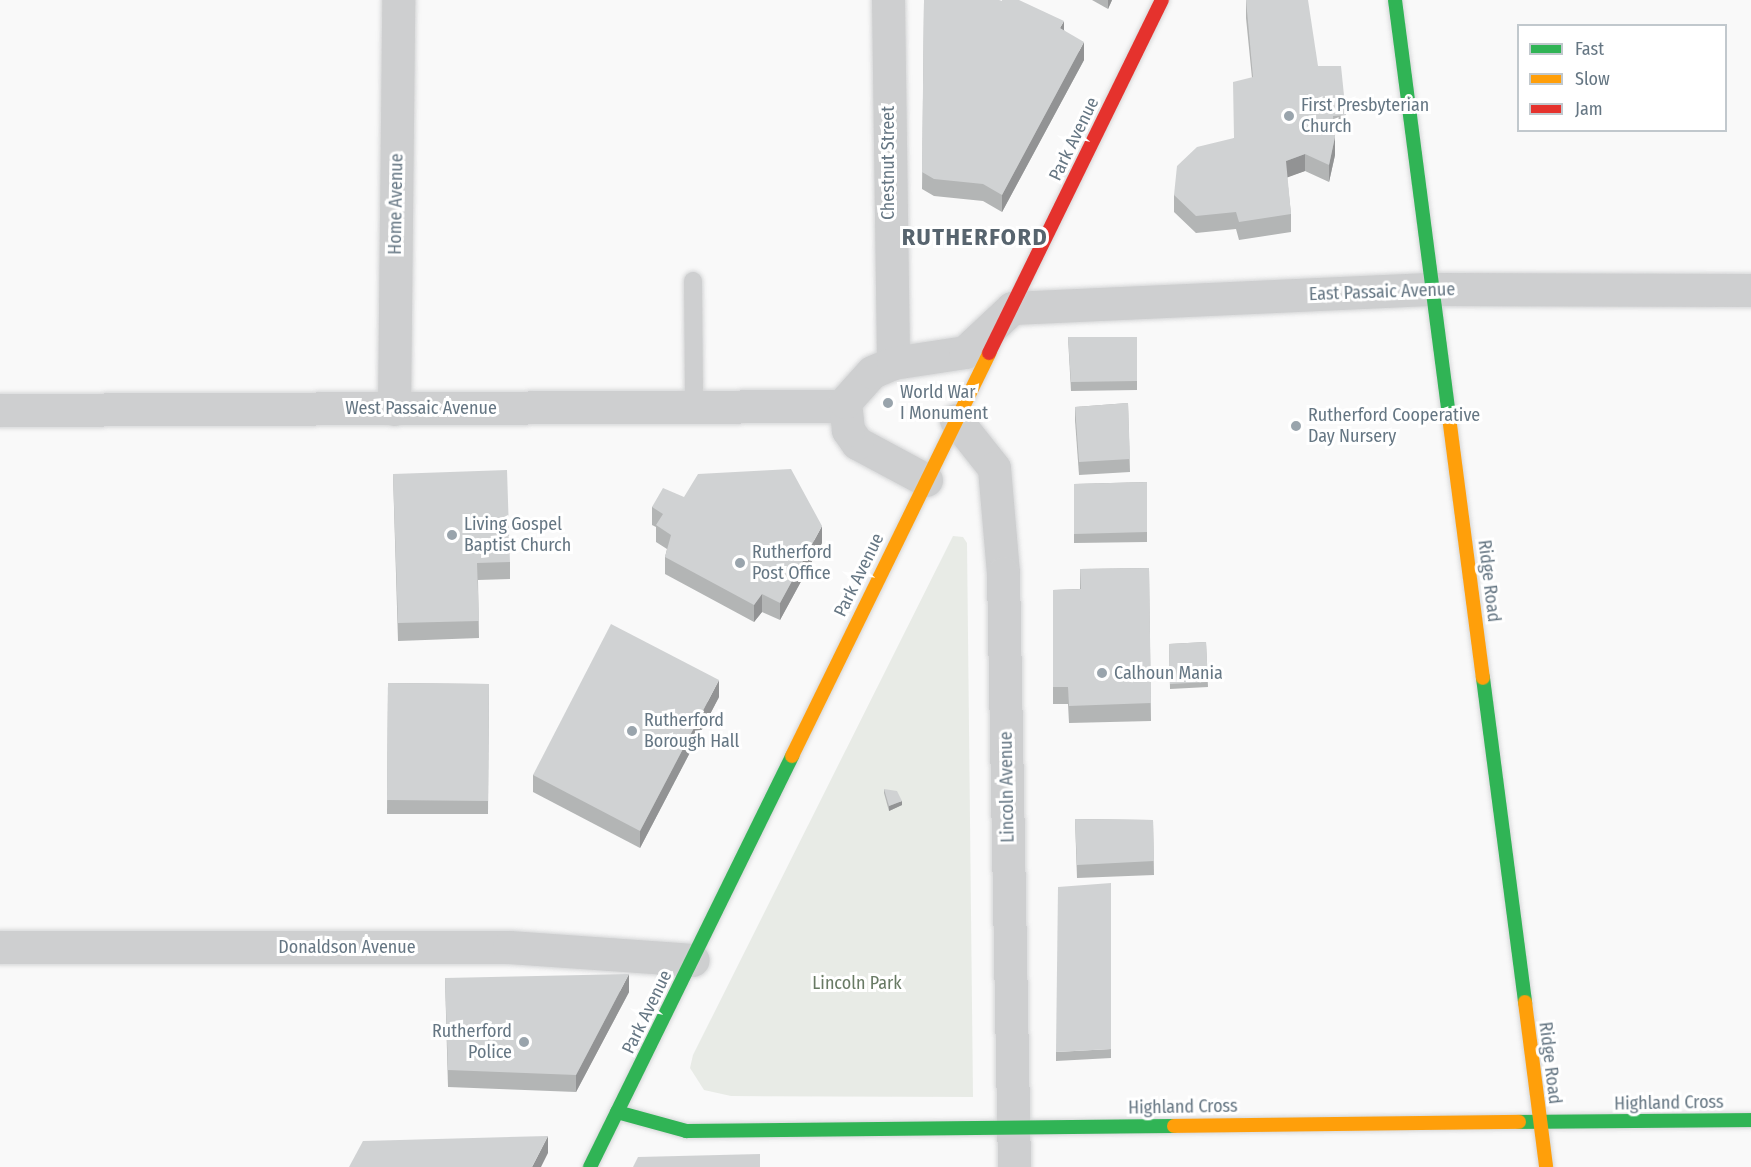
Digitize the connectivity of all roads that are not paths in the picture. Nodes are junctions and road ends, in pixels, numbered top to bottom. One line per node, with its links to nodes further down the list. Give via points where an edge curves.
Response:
1 (398, 0): 12 (street, Home Avenue)
2 (888, 0): 9 (street, Chestnut Street)
3 (1162, 0): 8 (street, Park Avenue)
4 (1395, 0): 6 (street, Ridge Road)
5 (693, 281): 11 (lane)
6 (1434, 289): 7 (street, East Passaic Avenue); 8 (street, East Passaic Avenue); 20 (street, Ridge Road)
7 (1751, 290)
8 (1012, 308): 9 (street, via 965,352); 14 (street, Park Avenue)
9 (893, 363): 10 (street, via 854,387)
10 (843, 406): 11 (street, West Passaic Avenue); 15 (street, via 848,430 857,443)
11 (694, 407): 12 (street, West Passaic Avenue)
12 (394, 409): 13 (street, West Passaic Avenue)
13 (0, 410)
14 (956, 420): 15 (street, Park Avenue); 21 (street, Lincoln Avenue, via 994,468 1003,573)
15 (926, 480): 17 (street, Park Avenue)
16 (0, 947): 17 (street, Donaldson Avenue, via 509,947)
17 (693, 960): 18 (street, Park Avenue)
18 (617, 1112): 21 (street, Highland Cross, via 686,1131); 22 (street, Park Avenue)
19 (1751, 1120): 20 (street, Highland Cross)
20 (1540, 1122): 21 (street, Highland Cross); 24 (street, Ridge Road)
21 (1013, 1127): 23 (street, Lincoln Avenue)
22 (590, 1167)
23 (1014, 1167)
24 (1546, 1167)

